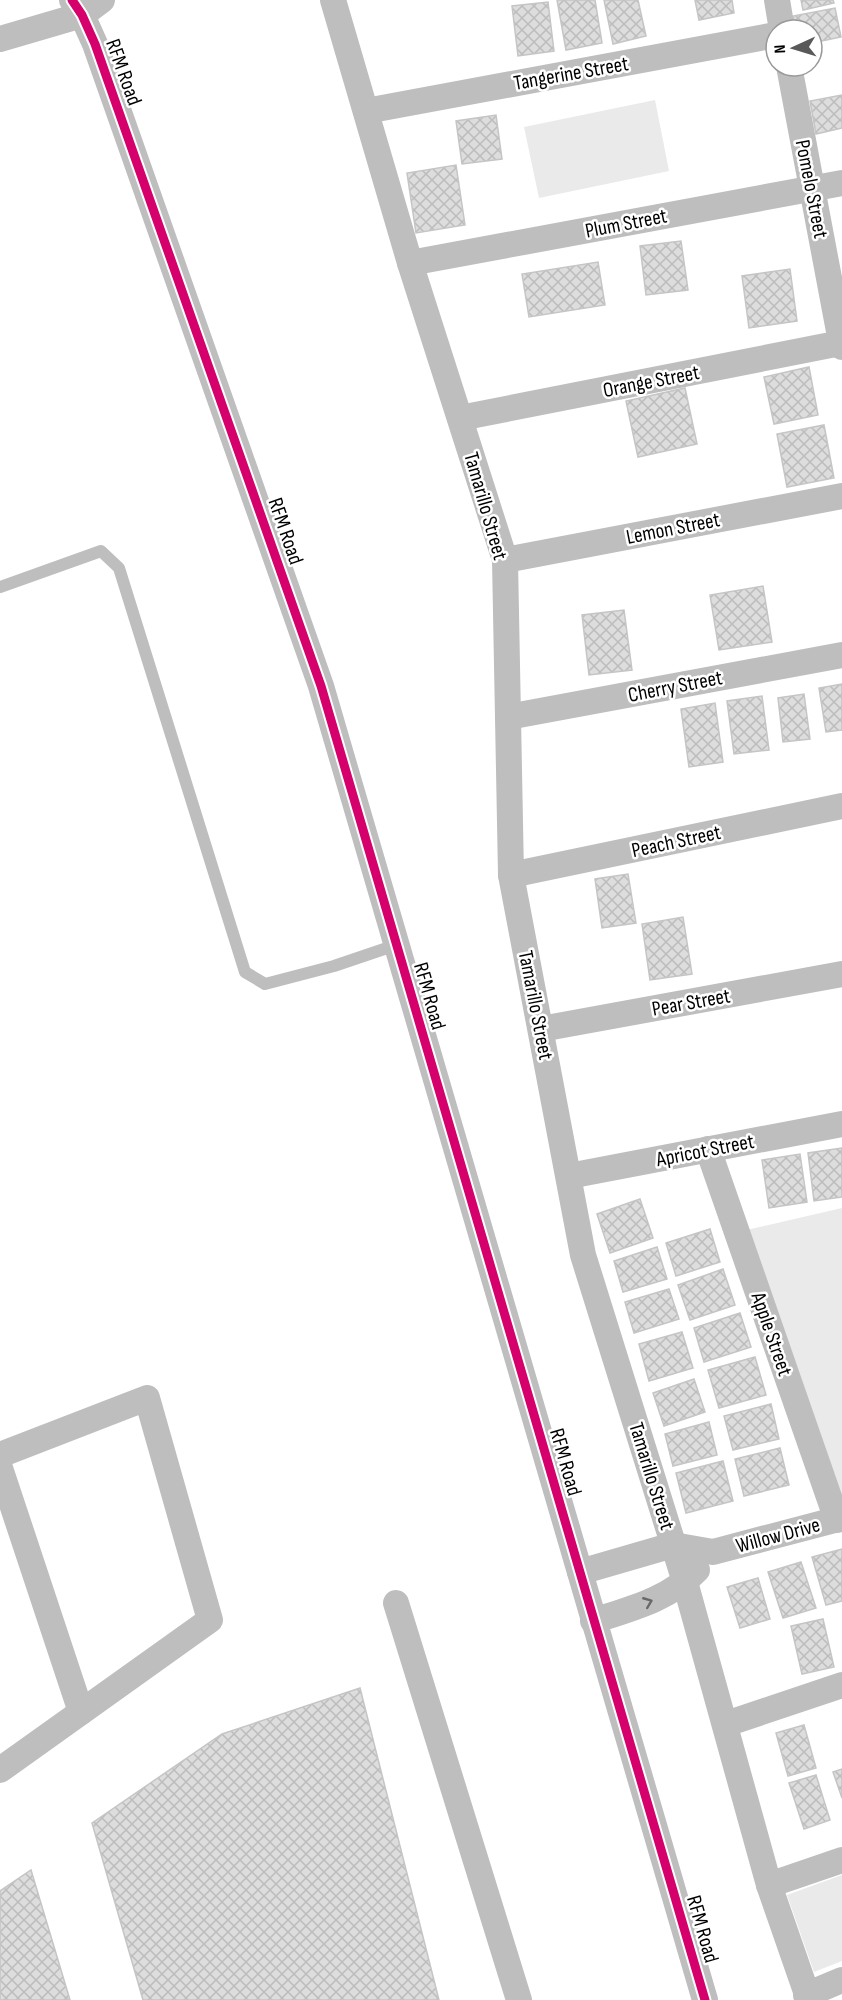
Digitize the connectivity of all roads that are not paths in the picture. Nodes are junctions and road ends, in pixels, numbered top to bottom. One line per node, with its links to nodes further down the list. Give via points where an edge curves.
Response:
1 (333, 0): 8 (street, Tamarillo Street)
2 (777, 0): 4 (street)
3 (85, 5): 6 (street); 21 (street, RFM Road, via 95,44 321,686)
4 (780, 18)
5 (764, 37): 8 (street, Tangerine Street)
6 (0, 39)
7 (791, 78): 10 (street, Pomelo Street)
8 (366, 111): 11 (street, Tamarillo Street)
9 (842, 183): 10 (street, Plum Street)
10 (811, 189): 11 (street, Plum Street); 12 (street, Pomelo Street)
11 (410, 263): 13 (street, Tamarillo Street)
12 (842, 345): 13 (street, Orange Street)
13 (460, 418): 15 (street, Tamarillo Street)
14 (842, 496): 15 (street, Lemon Street)
15 (505, 560): 18 (street, Tamarillo Street)
16 (0, 587): 21 (lane, via 101,551 120,568 245,972 265,984)
17 (842, 655): 18 (street, Cherry Street)
18 (508, 717): 20 (street, Tamarillo Street)
19 (842, 806): 20 (street, Peach Street)
20 (511, 875): 23 (street, Tamarillo Street)
21 (396, 945): 32 (street, RFM Road)
22 (842, 974): 23 (street, Pear Street)
23 (541, 1029): 26 (street, Tamarillo Street)
24 (842, 1124): 25 (street, Apricot Street)
25 (708, 1149): 26 (street, Apricot Street); 29 (street, Apple Street)
26 (569, 1176): 30 (street, Tamarillo Street, via 583,1255)
27 (0, 1455): 37 (street, via 147,1398 210,1620)
28 (0, 1468): 37 (street)
29 (840, 1519): 31 (street, Willow Drive)
30 (673, 1545): 31 (street); 32 (street); 33 (street, Tamarillo Street)
31 (713, 1552): 33 (street)
32 (580, 1572): 35 (street, RFM Road)
33 (685, 1582): 35 (street, one-way to 33, via 650,1601); 38 (street, Tamarillo Street)
34 (396, 1603): 44 (street)
35 (593, 1621): 45 (street, RFM Road)
36 (842, 1685): 38 (street)
37 (81, 1712): 39 (street)
38 (726, 1724): 41 (street, Tamarillo Street)
39 (0, 1770)
40 (842, 1860): 41 (street)
41 (769, 1885): 43 (street, Tamarillo Street)
42 (842, 1980): 43 (street)
43 (807, 1997)
44 (519, 2000)
45 (705, 2000)

